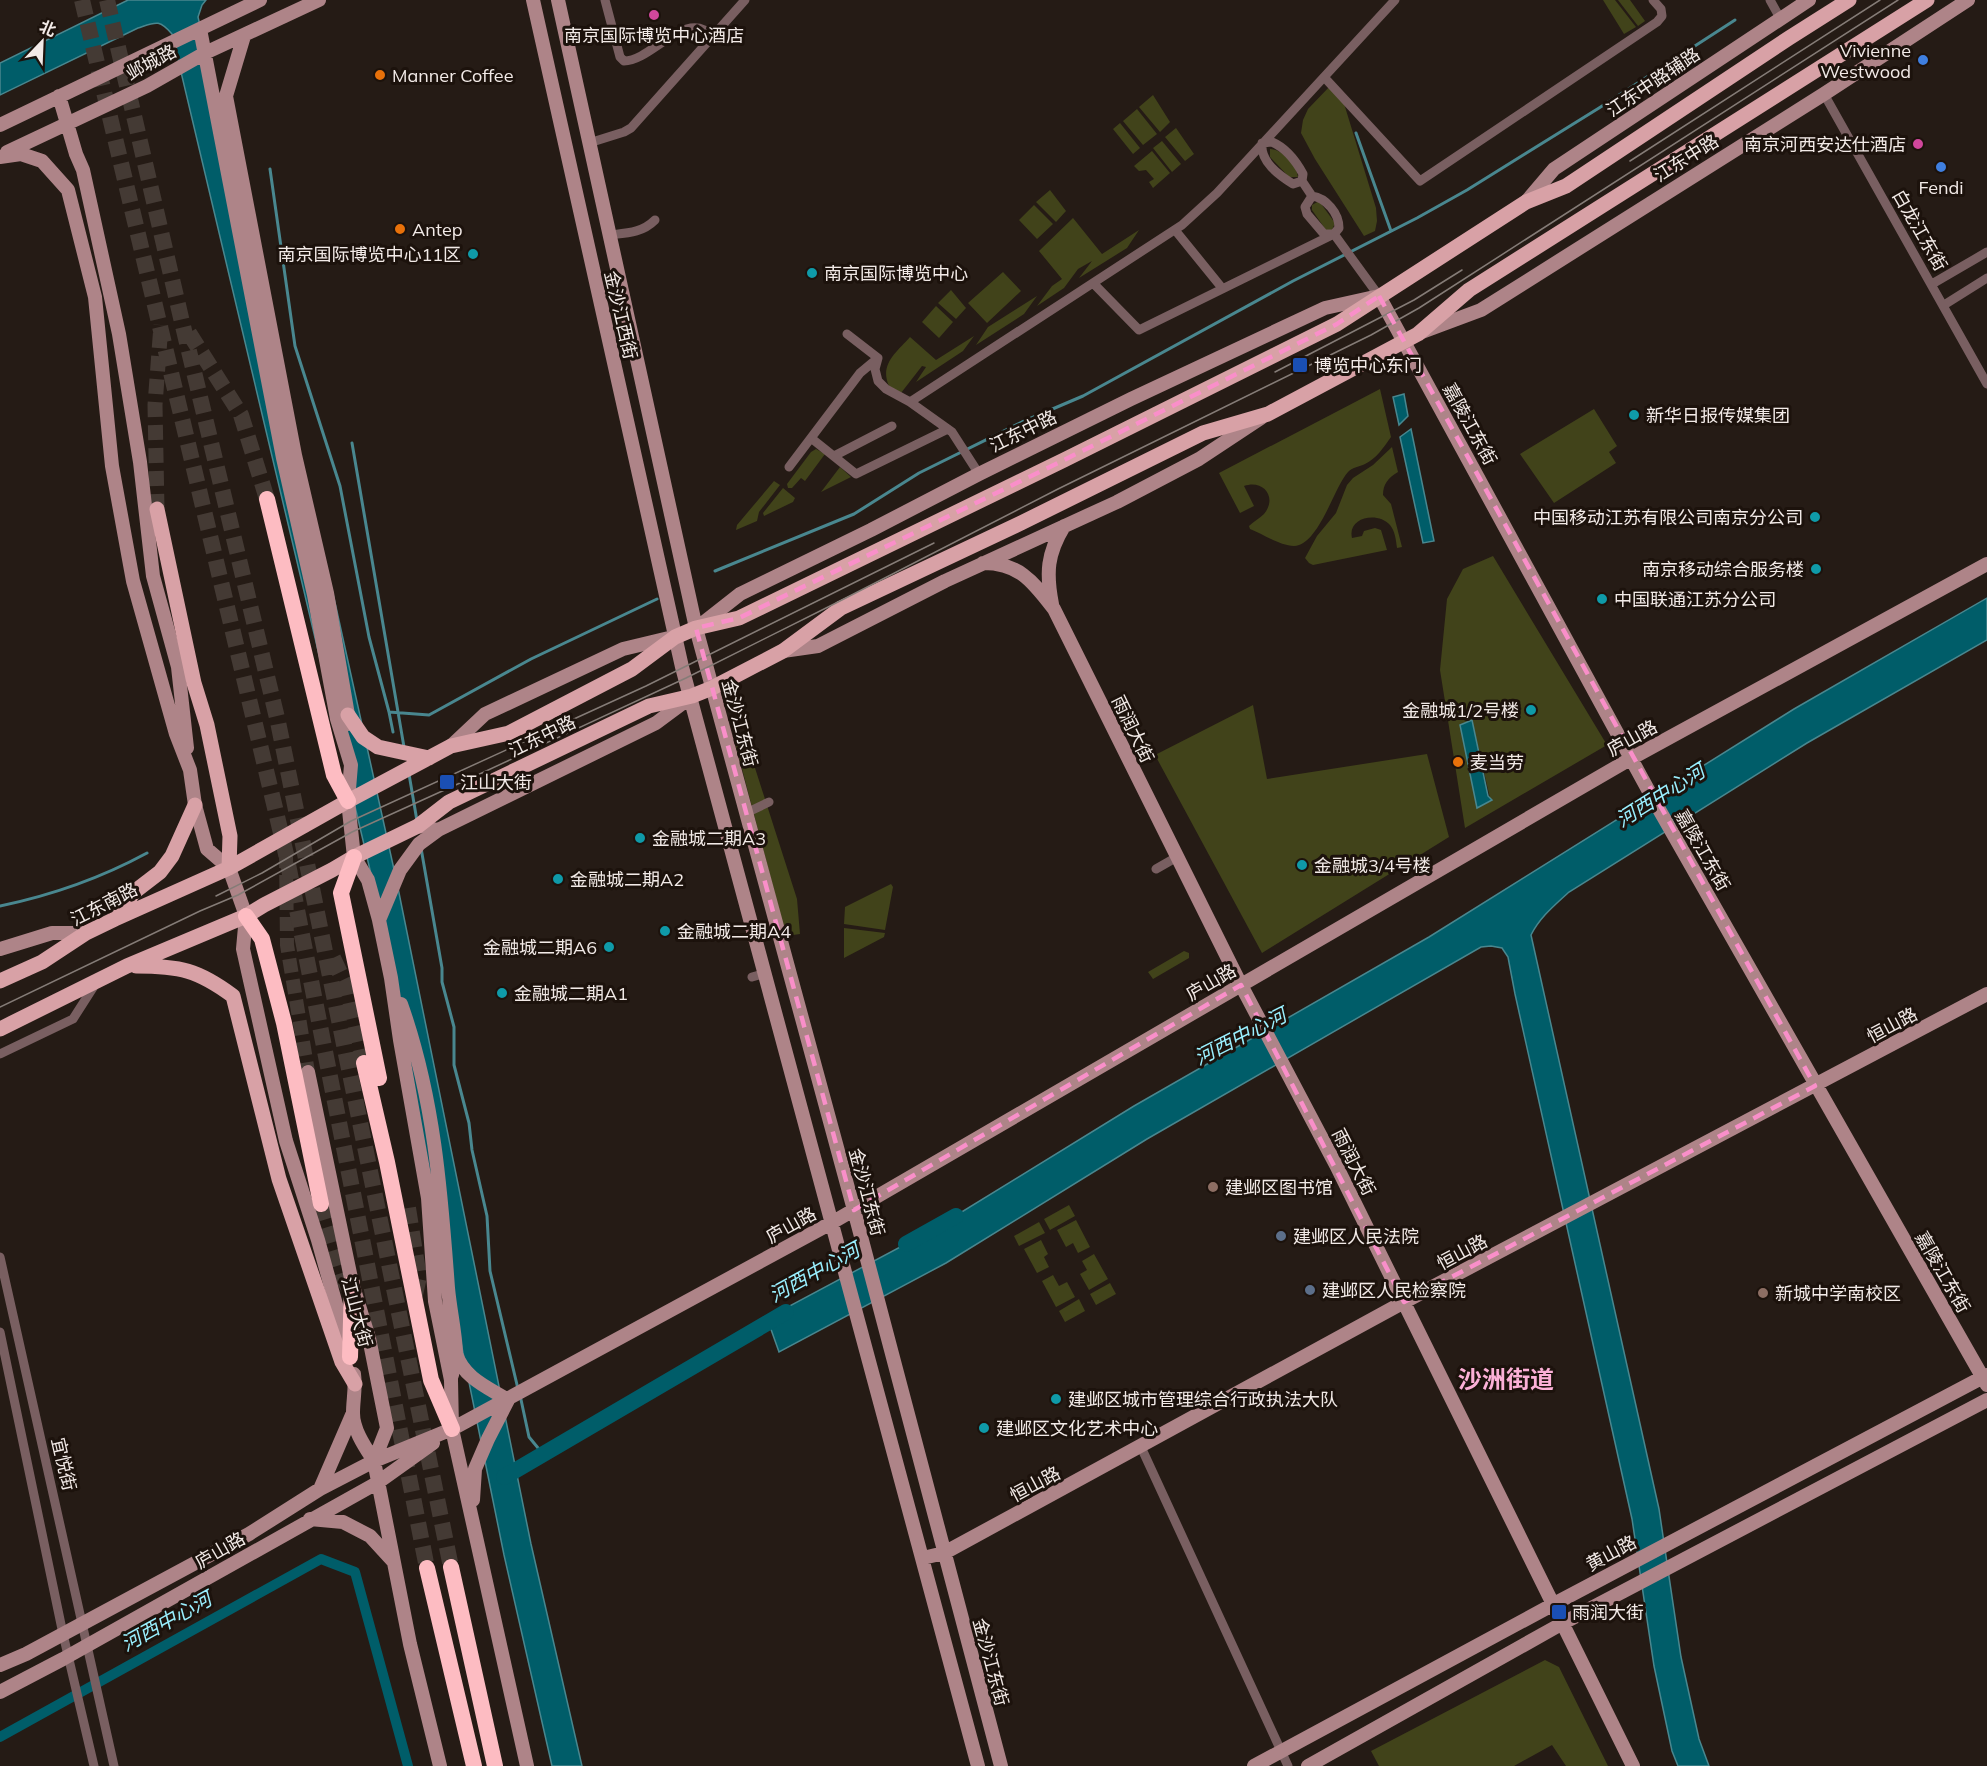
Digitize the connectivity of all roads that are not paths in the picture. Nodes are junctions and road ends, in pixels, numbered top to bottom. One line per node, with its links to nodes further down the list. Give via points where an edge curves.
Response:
1 (260, 0): 16 (main road, 邺城路)
2 (319, 0): 17 (main road, 邺城路)
3 (533, 0): 62 (main road, 金沙江西街)
4 (558, 0): 26 (main road, 金沙江西街)
5 (605, 0): 18 (street, via 624,61 641,57)
6 (745, 0): 19 (street)
7 (1395, 0): 21 (street)
8 (1653, 0): 21 (street, via 1661,9 1662,16 1657,22 1420,181)
9 (1770, 0): 14 (street)
10 (1809, 0): 14 (main road, 江东中路辅路)
11 (1849, 0): 31 (main road, 江东中路, via 1566,186)
12 (1927, 0): 44 (main road, 江东中路, via 1469,290)
13 (1968, 0): 22 (main road, 江东中路)
14 (1780, 18): 31 (main road, 江东中路辅路, via 1554,168)
15 (688, 19): 18 (street)
16 (200, 29): 20 (main road); 23 (main road, 邺城路)
17 (244, 36): 20 (main road, 邺城路); 66 (main road, via 226,96)
18 (671, 36): 19 (street, via 700,28)
19 (712, 36): 26 (street, via 631,128)
20 (205, 53): 24 (main road, 邺城路, via 147,86); 68 (main road, via 283,458 337,719)
21 (1324, 77): 27 (street)
22 (1824, 94): 39 (street, 白龙江东街); 44 (main road, 江东中路, via 1481,310)
23 (59, 96): 24 (main road); 25 (main road, 邺城路)
24 (68, 122): 28 (main road, 邺城路); 71 (main road, via 83,170 119,334 153,576 178,667)
25 (0, 125)
26 (589, 143): 35 (main road, 金沙江西街)
27 (1262, 143): 29 (street, via 1281,146 1303,174); 29 (street, via 1266,161 1293,184); 33 (street, via 1217,193)
28 (0, 156): 71 (main road, via 21,154 42,161 68,190 94,297 112,466 133,581 176,734)
29 (1302, 181): 30 (street)
30 (1311, 196): 34 (street, via 1325,201 1339,219); 34 (street, via 1305,207 1307,214 1324,234)
31 (1526, 202): 41 (main road, 江东中路)
32 (655, 220): 35 (street, via 635,232)
33 (1175, 230): 38 (street); 40 (street)
34 (1334, 234): 40 (street); 41 (street)
35 (609, 235): 61 (main road, 金沙江西街)
36 (1987, 252): 39 (street)
37 (1987, 279): 42 (street)
38 (1094, 283): 40 (street, via 1139,330); 47 (street)
39 (1932, 284): 42 (street, 白龙江东街)
40 (1222, 288)
41 (1379, 296): 44 (main road, 嘉陵江东街); 54 (main road, 江东中路, via 1325,308); 61 (main road, 江东中路, via 1336,324 739,618)
42 (1944, 305): 46 (street, 白龙江东街)
43 (847, 334): 45 (street)
44 (1411, 337): 48 (main road, 江东中路); 70 (main road, 嘉陵江东街)
45 (878, 358): 47 (street, via 878,381); 51 (street, via 860,373)
46 (1987, 384)
47 (910, 402): 50 (street)
48 (1268, 414): 57 (main road, 江东中路, via 1199,459); 63 (main road, 江东中路, via 1203,433 841,608)
49 (892, 426): 52 (street)
50 (948, 429): 52 (street, via 856,474); 54 (street)
51 (811, 438): 52 (street); 53 (street)
52 (834, 456)
53 (789, 467)
54 (979, 474): 61 (main road, 江东中路, via 740,594)
55 (267, 499): 72 (highway, via 334,775)
56 (157, 509): 80 (main road, via 230,836)
57 (1064, 526): 58 (main road, 江东中路); 60 (main road, via 1049,558)
58 (983, 563): 60 (main road, via 999,563 1023,574); 63 (main road, 江东中路, via 818,646)
59 (1987, 564): 70 (main road, 庐山路)
60 (1054, 609): 79 (main road, 雨润大街)
61 (696, 628): 62 (main road, 江东中路); 64 (main road, 金沙江东街)
62 (675, 637): 65 (main road); 67 (main road, 江东中路, via 632,669 509,733); 67 (main road, 江东中路, via 623,649 485,714)
63 (783, 651): 64 (main road, 江东中路)
64 (712, 688): 65 (main road, 江东中路); 75 (main road, 金沙江东街)
65 (692, 696): 76 (main road, 江东中路, via 649,706 449,802); 77 (main road, via 656,723); 101 (main road, via 759,975)
66 (348, 715): 68 (main road); 69 (main road, via 363,738 378,747)
67 (452, 746): 69 (main road, 江东中路)
68 (347, 750): 72 (main road, via 351,765)
69 (429, 758): 72 (main road, 江东中路)
70 (1632, 758): 91 (main road, 庐山路); 97 (main road, 嘉陵江东街)
71 (190, 770): 74 (main road)
72 (348, 801): 78 (main road); 80 (main road, 江东南路)
73 (769, 802): 75 (street)
74 (195, 805): 80 (main road, via 207,849); 83 (main road, via 172,856 160,872 134,892)
75 (746, 813): 100 (main road, 金沙江东街)
76 (418, 826): 77 (main road); 78 (main road, 江东中路)
77 (438, 830): 84 (main road, via 419,844 400,870)
78 (354, 856): 82 (main road, 江东中路); 84 (main road, via 368,880); 99 (highway, via 341,893)
79 (1177, 857): 81 (street); 91 (main road, 雨润大街)
80 (229, 868): 82 (main road, 江山大街); 83 (main road, 江东南路)
81 (1156, 869)
82 (246, 916): 87 (main road, 江东中路); 98 (highway, via 262,939 284,1023); 108 (main road, 江山大街, via 243,949 286,1141)
83 (115, 918): 85 (main road, 江东南路)
84 (380, 920): 88 (main road)
85 (86, 933): 86 (main road, via 52,933); 89 (main road, 江东南路, via 42,962)
86 (0, 949)
87 (127, 966): 90 (main road); 112 (main road, via 169,966 193,972 233,996 279,1179 342,1362)
88 (391, 978): 107 (main road, via 414,1042 429,1107); 110 (main road, via 428,1198 435,1301)
89 (0, 981)
90 (97, 982): 93 (main road); 94 (street, via 73,1019)
91 (1241, 986): 100 (main road, 庐山路); 104 (main road, 雨润大街)
92 (1987, 994): 97 (main road, 恒山路)
93 (0, 1029)
94 (0, 1054)
95 (364, 1063): 116 (highway, via 431,1380)
96 (308, 1072): 103 (main road)
97 (1815, 1086): 104 (main road, 恒山路); 111 (main road, 嘉陵江东街)
98 (321, 1204)
99 (408, 1208)
100 (854, 1210): 101 (main road, 庐山路); 123 (main road, 金沙江东街)
101 (833, 1222): 113 (main road, 庐山路); 124 (main road)
102 (0, 1257): 106 (street, 宜悦街)
103 (352, 1283): 108 (highway); 118 (main road, via 369,1338 387,1428)
104 (1404, 1302): 117 (main road, 恒山路); 128 (main road, 雨润大街)
105 (0, 1332): 109 (street, 宜悦街)
106 (21, 1350): 109 (street); 129 (street, 宜悦街)
107 (456, 1354): 110 (main road); 113 (main road, via 471,1378)
108 (350, 1357): 112 (main road, 江山大街)
109 (3, 1358): 131 (street, 宜悦街)
110 (451, 1380): 116 (main road)
111 (1986, 1380): 128 (main road, 黄山路)
112 (356, 1384): 115 (main road, 江山大街)
113 (508, 1400): 116 (main road, 庐山路); 121 (main road, via 475,1469)
114 (1987, 1400): 130 (main road)
115 (352, 1415): 118 (main road, 江山大街, via 361,1441); 120 (main road)
116 (452, 1429): 118 (main road, 庐山路); 119 (main road, 庐山路); 121 (main road)
117 (1141, 1447): 123 (main road, 恒山路); 136 (street)
118 (374, 1461): 119 (main road, 江山大街); 120 (main road, 庐山路)
119 (377, 1483): 122 (main road, 庐山路); 125 (main road, 江山大街)
120 (320, 1488): 129 (main road, 庐山路, via 249,1534)
121 (472, 1514): 142 (main road)
122 (310, 1519): 125 (main road, via 343,1522 370,1536); 132 (main road, 庐山路)
123 (944, 1553): 124 (main road, 恒山路); 144 (main road, 金沙江东街)
124 (923, 1558): 143 (main road)
125 (393, 1561): 139 (main road, 江山大街)
126 (451, 1567): 141 (highway)
127 (427, 1568): 140 (highway)
128 (1554, 1604): 130 (main road, 雨润大街); 136 (main road, 黄山路)
129 (82, 1623): 131 (main road, 庐山路); 132 (street, 宜悦街)
130 (1563, 1623): 147 (main road); 148 (main road, 雨润大街)
131 (63, 1634): 133 (street, 宜悦街); 134 (main road, 庐山路)
132 (87, 1646): 133 (main road, 庐山路); 138 (street, 宜悦街)
133 (68, 1656): 135 (main road, 庐山路); 137 (street, 宜悦街)
134 (0, 1665)
135 (0, 1692)
136 (1282, 1751): 145 (main road, 黄山路); 146 (street)
137 (94, 1766)
138 (114, 1766)
139 (441, 1766)
140 (474, 1766)
141 (495, 1766)
142 (527, 1766)
143 (978, 1766)
144 (1000, 1766)
145 (1254, 1766)
146 (1288, 1766)
147 (1308, 1766)
148 (1633, 1766)

